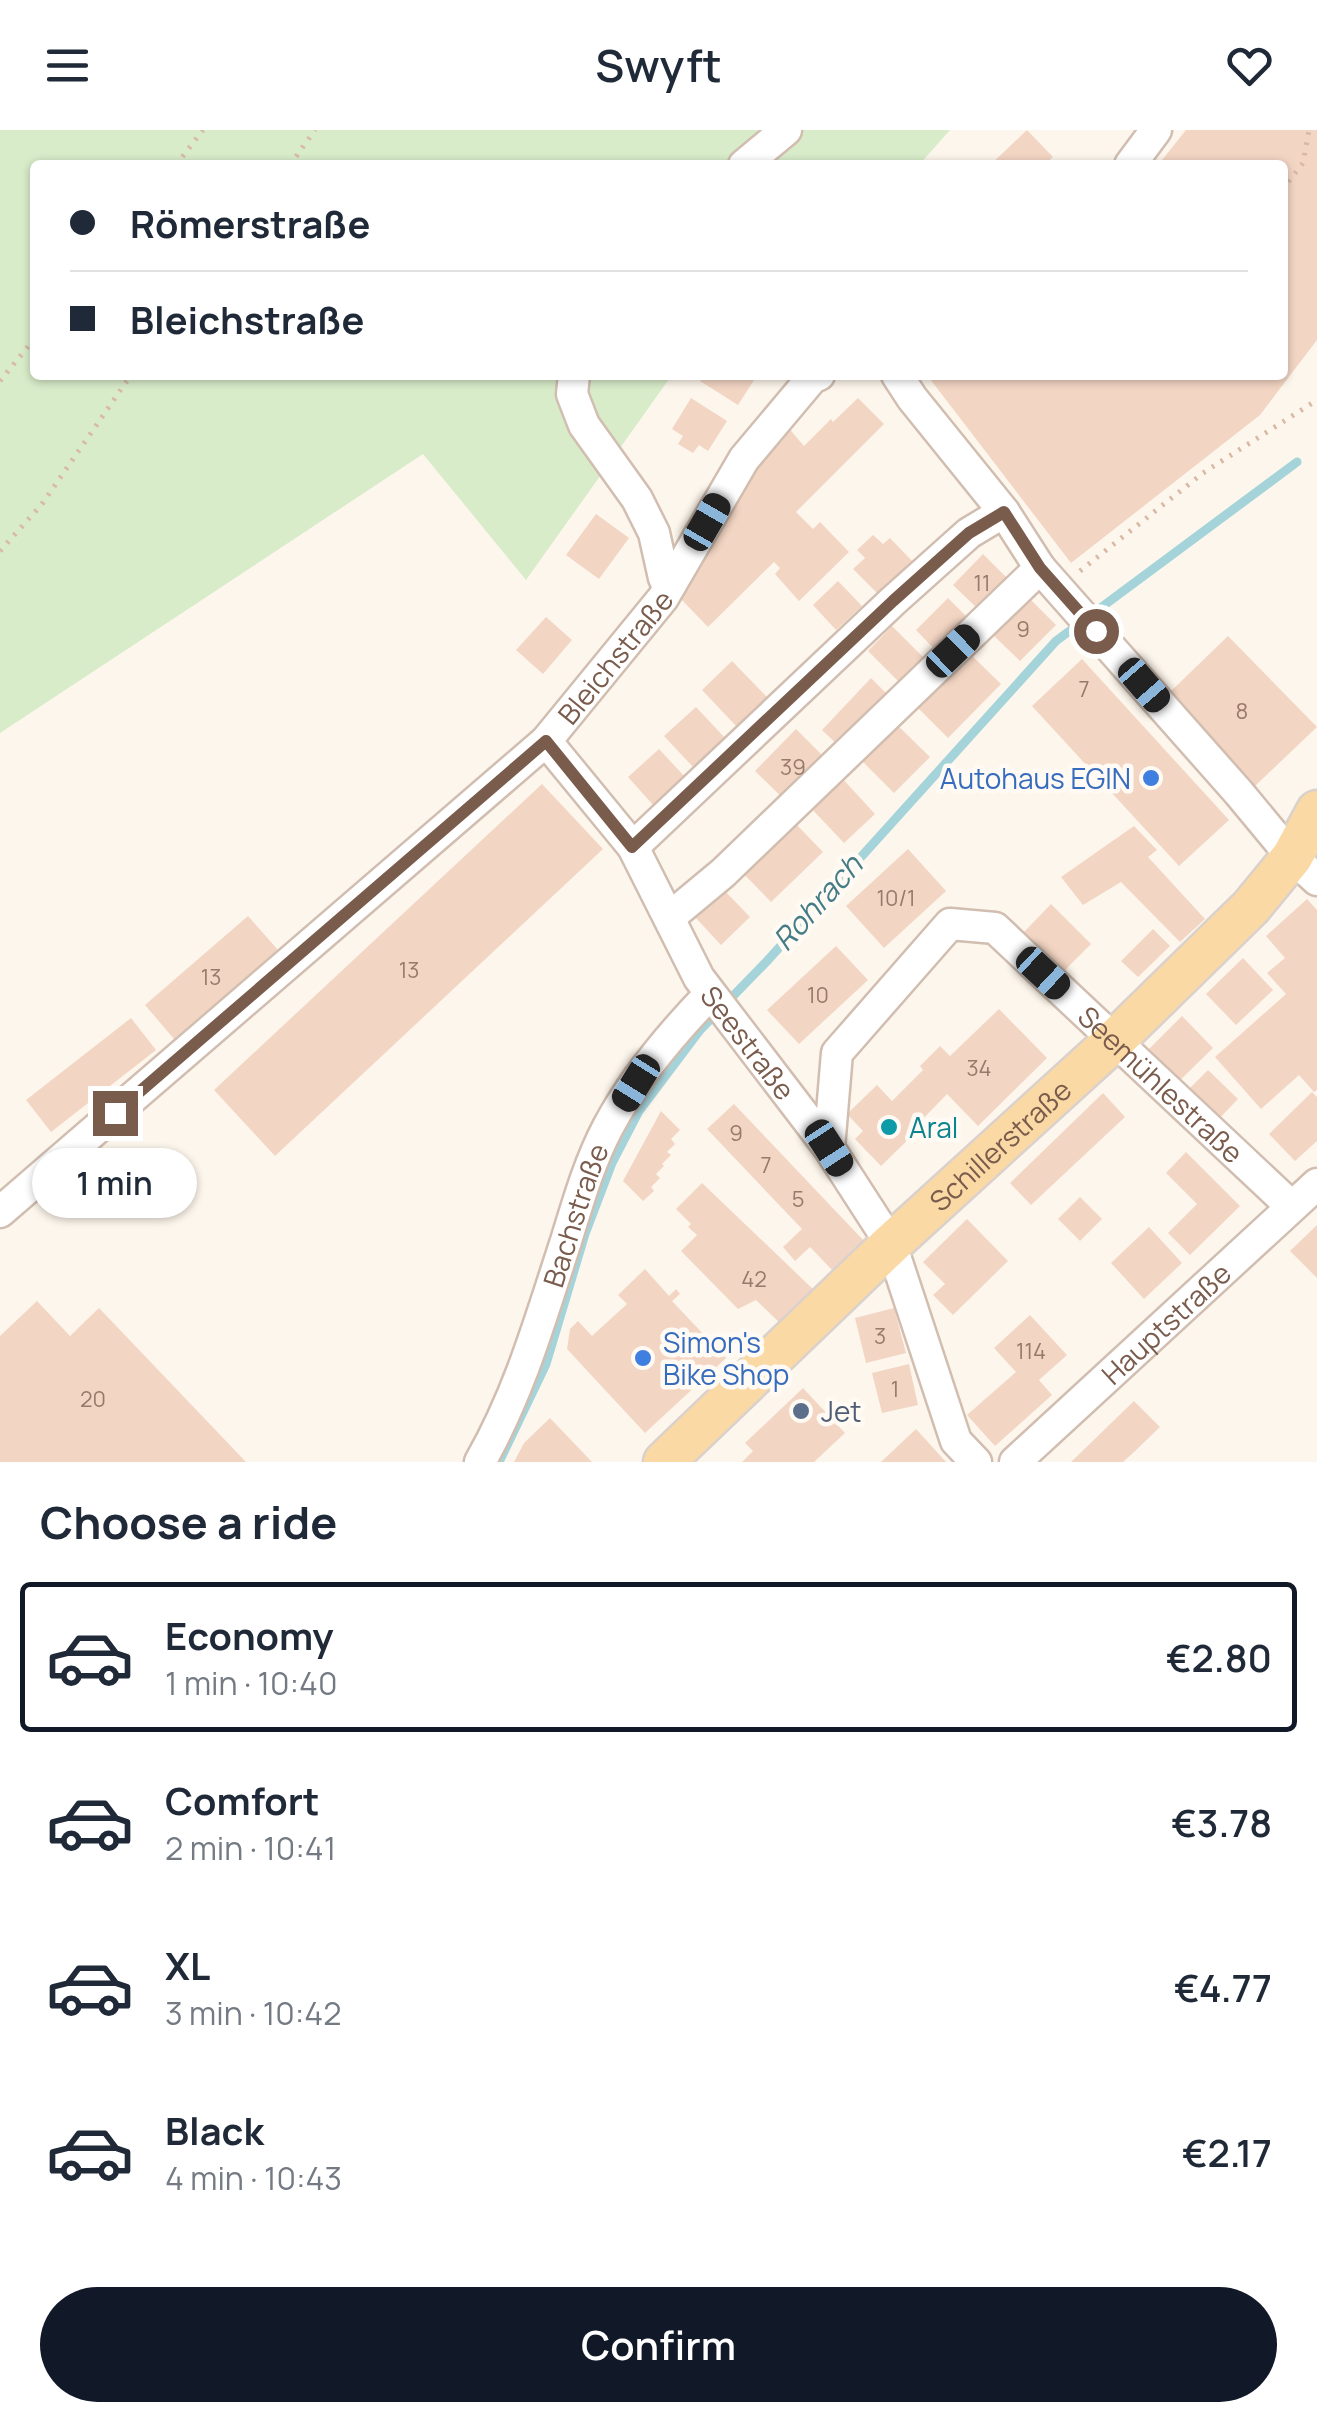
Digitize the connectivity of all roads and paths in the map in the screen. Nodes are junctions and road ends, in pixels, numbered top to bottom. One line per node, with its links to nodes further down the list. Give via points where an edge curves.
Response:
1 (203, 130): 6 (path)
2 (315, 130): 7 (path)
3 (786, 130): 8 (street)
4 (1156, 130): 9 (street)
5 (1309, 130): 10 (path, via 1302,163)
6 (180, 160)
7 (294, 160)
8 (750, 160)
9 (1134, 160)
10 (1288, 182)
11 (30, 344): 15 (path)
12 (128, 380): 19 (path, via 42,504)
13 (573, 380): 20 (street, via 584,425 637,500)
14 (810, 380): 20 (street, Bleichstraße, via 744,459)
15 (0, 381)
16 (914, 385): 18 (street)
17 (1317, 400): 21 (path, via 1203,474)
18 (1004, 512): 21 (street); 24 (street, via 969,533)
19 (0, 551)
20 (671, 584): 22 (street, Bleichstraße)
21 (1056, 586): 25 (street); 26 (street)
22 (546, 741): 24 (street, Seestraße); 32 (street, Bleichstraße)
23 (1317, 811): 25 (main road, Schillerstraße)
24 (632, 847): 26 (street, Seestraße)
25 (1304, 868): 28 (main road, Schillerstraße, via 1251,907)
26 (670, 917): 27 (street, Seestraße)
27 (713, 997): 29 (street, Seestraße); 34 (street, Bachstraße, via 672,1036 608,1127 524,1372)
28 (1114, 1040): 29 (street, Seemühlestraße, via 995,928 950,924 837,1052); 31 (street, Seemühlestraße); 33 (main road, Schillerstraße)
29 (829, 1148): 33 (street, Seestraße)
30 (1317, 1184): 31 (street, Hauptstraße)
31 (1291, 1206): 37 (street, Hauptstraße)
32 (0, 1212)
33 (891, 1244): 35 (main road, Schillerstraße); 36 (street, Seestraße, via 956,1441)
34 (480, 1462)
35 (664, 1462)
36 (976, 1462)
37 (1015, 1462)

